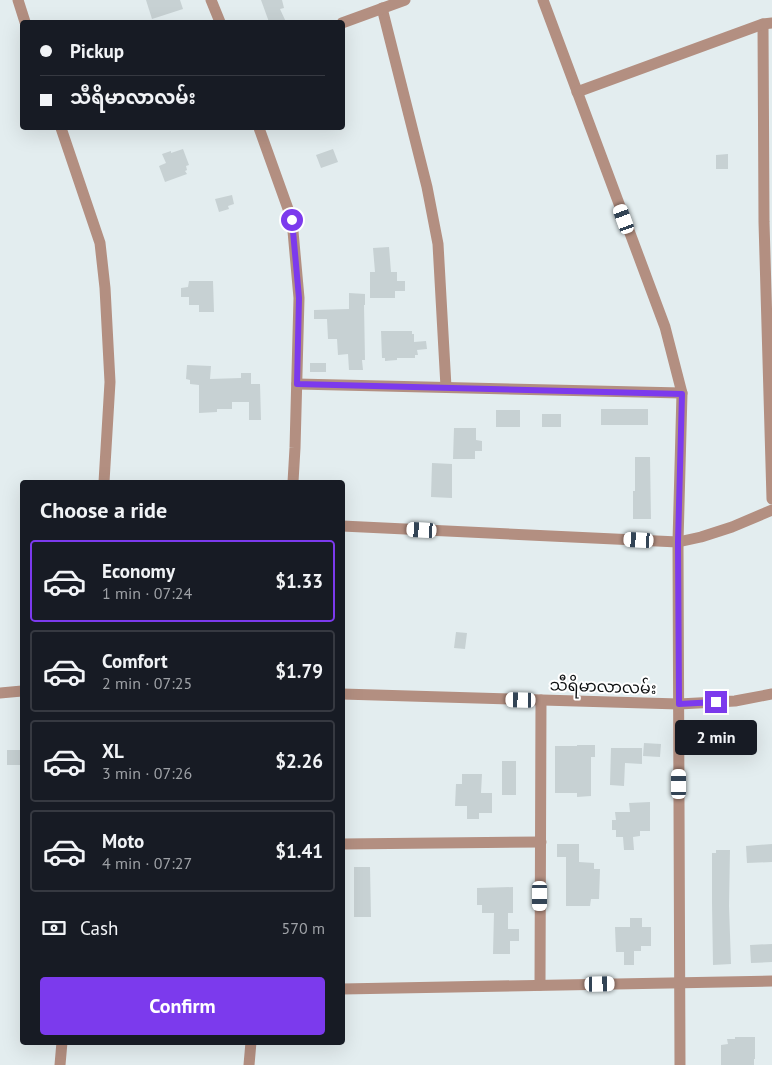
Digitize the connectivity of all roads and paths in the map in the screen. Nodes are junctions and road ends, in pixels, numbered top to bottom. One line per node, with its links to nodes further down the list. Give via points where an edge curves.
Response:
1 (18, 0): 6 (street)
2 (211, 0): 7 (street)
3 (404, 0): 5 (street)
4 (543, 0): 10 (street)
5 (382, 8): 8 (street); 14 (street, via 438,244)
6 (25, 20)
7 (219, 20)
8 (345, 21)
9 (767, 24): 10 (street); 18 (street, via 764,222)
10 (577, 92): 15 (street, via 665,327)
11 (62, 130): 16 (street, via 100,243 110,382)
12 (260, 130): 13 (street, via 292,220 299,298)
13 (297, 384): 14 (street); 17 (street)
14 (446, 387): 15 (street)
15 (682, 394): 21 (street)
16 (104, 480)
17 (293, 480)
18 (772, 499)
19 (772, 510): 21 (street, via 732,527)
20 (345, 526): 21 (street)
21 (678, 542): 27 (street)
22 (20, 691): 23 (street)
23 (0, 693)
24 (345, 694): 26 (street, သီရိမာလာလမ်း)
25 (772, 694): 27 (street, သီရိမာလာလမ်း, via 735,702)
26 (541, 700): 27 (street, သီရိမာလာလမ်း); 28 (street)
27 (679, 704): 31 (street)
28 (540, 842): 29 (street); 32 (street)
29 (345, 844)
30 (772, 981): 31 (street)
31 (679, 983): 32 (street); 38 (street)
32 (540, 985): 33 (street)
33 (345, 989)
34 (62, 1045): 36 (street)
35 (251, 1045): 37 (street)
36 (60, 1065)
37 (249, 1065)
38 (680, 1065)

